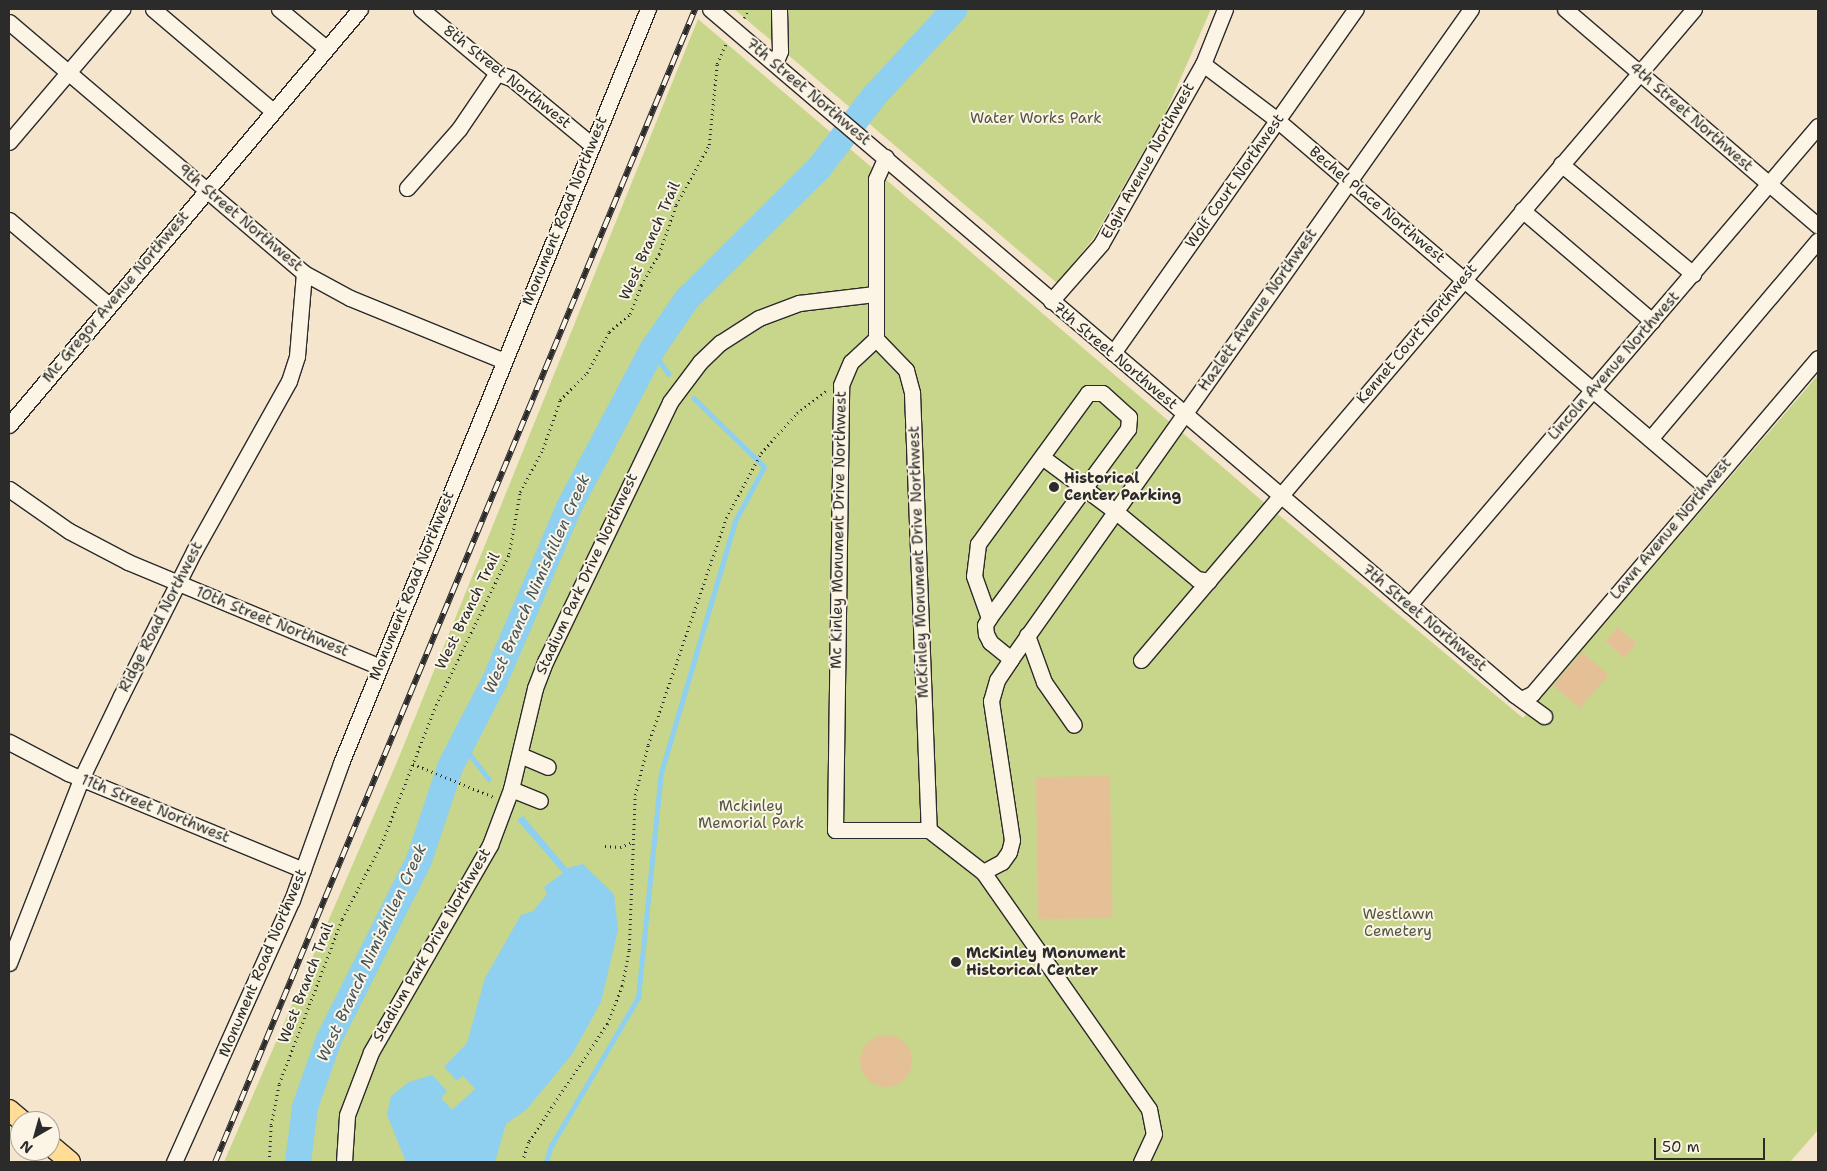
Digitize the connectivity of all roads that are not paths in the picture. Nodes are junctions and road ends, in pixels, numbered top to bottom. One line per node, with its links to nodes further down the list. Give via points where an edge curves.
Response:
1 (122, 9): 18 (street)
2 (153, 9): 21 (street)
3 (279, 9): 15 (street)
4 (360, 9): 15 (street, Mc Gregor Avenue Northwest)
5 (421, 9): 20 (street, 8th Street Northwest)
6 (648, 9): 25 (street, Monument Road Northwest)
7 (710, 9): 16 (street, 7th Street Northwest)
8 (779, 9): 16 (street, via 780,51)
9 (1225, 9): 17 (street, Elgin Avenue Northwest)
10 (1356, 9): 22 (street, Wolf Court Northwest)
11 (1471, 9): 28 (street, Hazlett Avenue Northwest)
12 (1565, 9): 19 (street, 4th Street Northwest)
13 (1694, 9): 19 (street, Kennet Court Northwest)
14 (9, 22): 18 (street, 9th Street Northwest)
15 (326, 48): 21 (street, Mc Gregor Avenue Northwest)
16 (775, 63): 26 (street, 7th Street Northwest)
17 (1203, 64): 22 (street, Bechel Place Northwest); 40 (street, Elgin Avenue Northwest, via 1101,244)
18 (68, 72): 24 (street); 31 (street, 9th Street Northwest)
19 (1639, 72): 27 (street, Kennet Court Northwest); 29 (street, 4th Street Northwest)
20 (497, 73): 25 (street, 8th Street Northwest, via 511,78); 30 (street, via 459,128)
21 (273, 111): 31 (street, Mc Gregor Avenue Northwest)
22 (1277, 120): 28 (street, Bechel Place Northwest); 44 (street, Wolf Court Northwest)
23 (1818, 126): 29 (street, Lincoln Avenue Northwest)
24 (9, 142)
25 (592, 145): 46 (street, Monument Road Northwest)
26 (882, 153): 39 (street, via 876,179); 40 (street, 7th Street Northwest)
27 (1560, 164): 32 (street, Kennet Court Northwest); 37 (street)
28 (1349, 182): 38 (street, Bechel Place Northwest); 48 (street, Hazlett Avenue Northwest)
29 (1769, 184): 34 (street, 4th Street Northwest); 37 (street, Lincoln Avenue Northwest)
30 (407, 188)
31 (207, 190): 36 (street, 9th Street Northwest); 41 (street, Mc Gregor Avenue Northwest)
32 (1522, 210): 38 (street, Kennet Court Northwest); 42 (street)
33 (9, 220): 41 (street)
34 (1818, 226)
35 (1818, 240): 50 (street)
36 (304, 273): 46 (street, 9th Street Northwest, via 350,298); 58 (street, Ridge Road Northwest, via 300,340 289,381)
37 (1693, 274): 42 (street, Lincoln Avenue Northwest)
38 (1464, 279): 47 (street, Bechel Place Northwest); 55 (street, Kennet Court Northwest)
39 (874, 294): 43 (street); 69 (street, Stadium Park Drive Northwest, via 799,304 759,318 720,343 685,379 651,437 546,660 535,688)
40 (1051, 301): 44 (street, 7th Street Northwest)
41 (109, 305): 49 (street, Mc Gregor Avenue Northwest)
42 (1652, 321): 47 (street, Lincoln Avenue Northwest)
43 (876, 339): 74 (street, McKinley Monument Drive Northwest, via 903,366 912,392); 74 (street, Mc Kinley Monument Drive Northwest, via 851,362 841,385 835,830)
44 (1113, 353): 48 (street, 7th Street Northwest)
45 (1818, 358): 52 (street, Lawn Avenue Northwest)
46 (504, 361): 64 (street, Monument Road Northwest)
47 (1592, 390): 50 (street, Bechel Place Northwest); 59 (street, Lincoln Avenue Northwest)
48 (1184, 414): 55 (street, 7th Street Northwest); 56 (street, Hazlett Avenue Northwest)
49 (9, 425)
50 (1650, 439): 52 (street, Bechel Place Northwest)
51 (1042, 457): 53 (street); 53 (street, via 1088,392 1102,393 1129,417 1128,429); 60 (street, via 978,544 974,576)
52 (1706, 487): 65 (street, Lawn Avenue Northwest, via 1532,694)
53 (1084, 488): 56 (street); 60 (street)
54 (9, 489): 58 (street, 10th Street Northwest, via 85,541)
55 (1280, 494): 57 (street, Kennet Court Northwest); 59 (street, 7th Street Northwest)
56 (1115, 511): 57 (street, via 1196,579); 61 (street, Hazlett Avenue Northwest)
57 (1209, 582): 63 (street, Kennet Court Northwest)
58 (178, 584): 64 (street, 10th Street Northwest); 71 (street, Ridge Road Northwest)
59 (1409, 605): 65 (street, 7th Street Northwest, via 1515,695)
60 (989, 618): 62 (street, via 985,626 990,642)
61 (1027, 635): 62 (street, Hazlett Avenue Northwest); 67 (street, via 1044,682)
62 (1011, 659): 76 (street, Hazlett Avenue Northwest, via 997,680 991,701 1012,840 1002,862)
63 (1141, 660)
64 (380, 667): 75 (street, Monument Road Northwest)
65 (1524, 698): 66 (street)
66 (1544, 716)
67 (1074, 725)
68 (9, 742): 71 (street, 11th Street Northwest)
69 (520, 754): 70 (street); 72 (street, Stadium Park Drive Northwest)
70 (548, 767)
71 (81, 779): 75 (street, 11th Street Northwest); 77 (street, Ridge Road Northwest)
72 (509, 796): 73 (street); 81 (street, Stadium Park Drive Northwest, via 474,876 371,1052 347,1115)
73 (540, 801)
74 (929, 830): 76 (street)
75 (303, 870): 80 (street, Monument Road Northwest)
76 (983, 872): 82 (street, via 1148,1109 1154,1134)
77 (9, 962)
78 (60, 1154): 79 (main road)
79 (70, 1162)
80 (174, 1162)
81 (344, 1162)
82 (1141, 1162)

